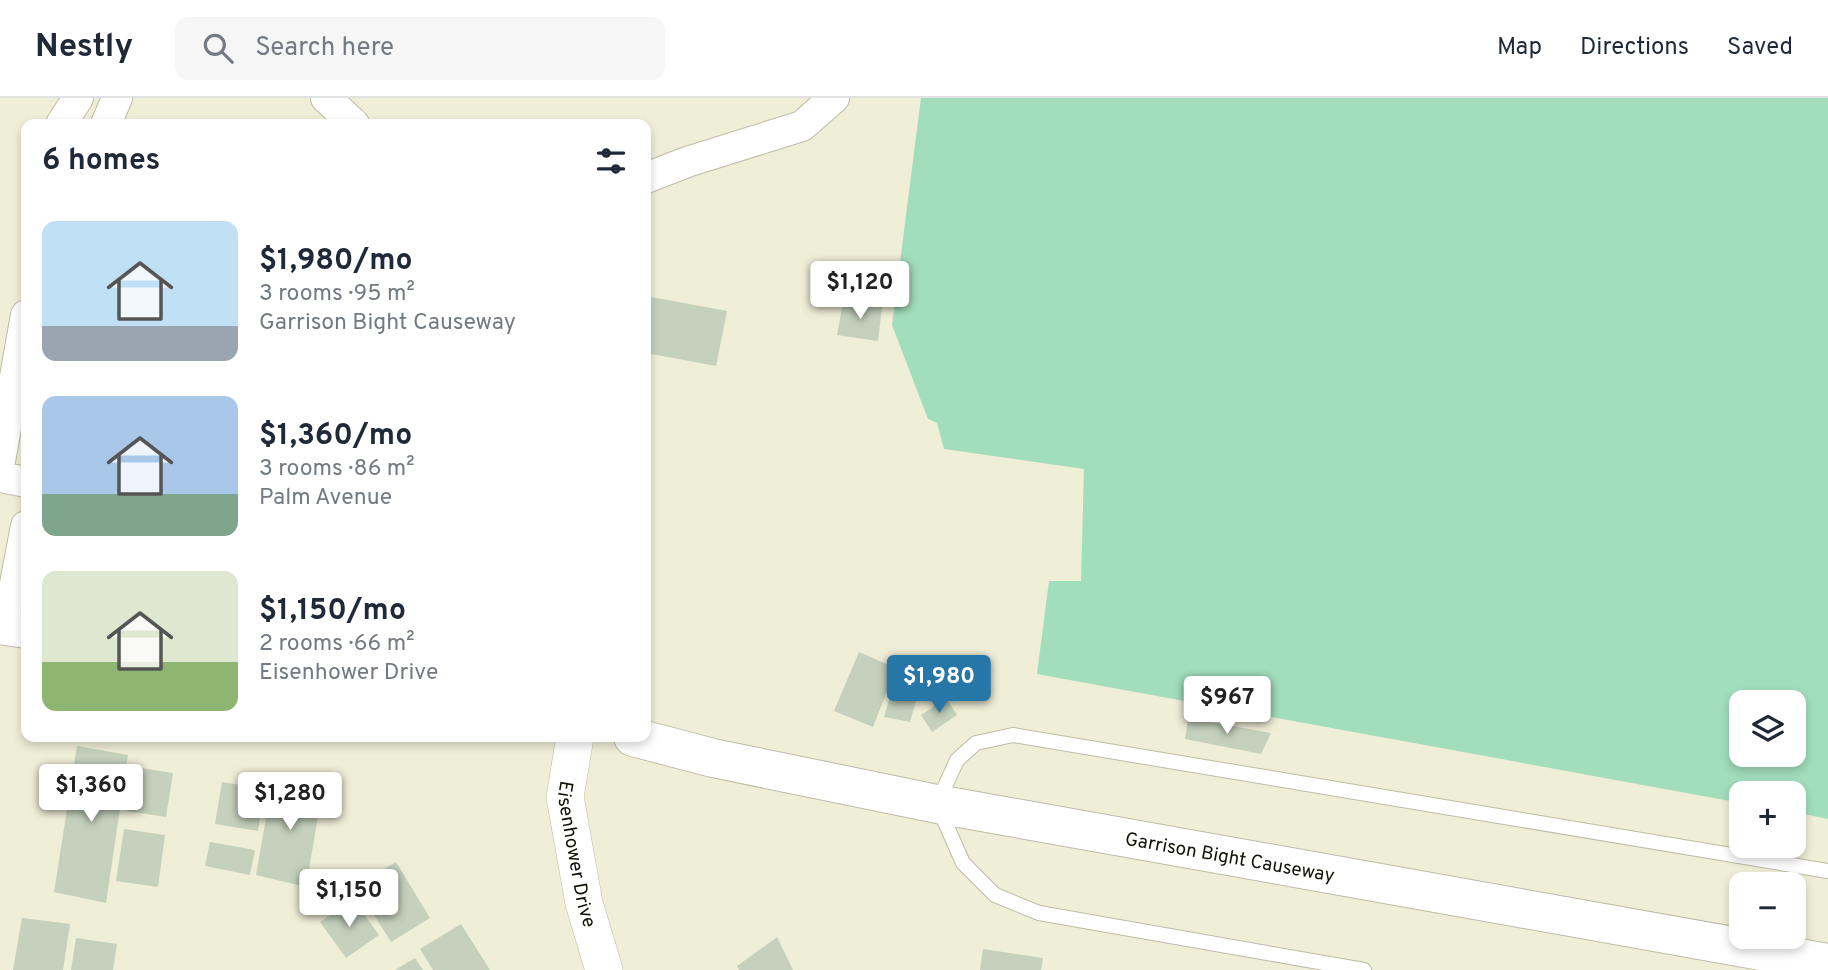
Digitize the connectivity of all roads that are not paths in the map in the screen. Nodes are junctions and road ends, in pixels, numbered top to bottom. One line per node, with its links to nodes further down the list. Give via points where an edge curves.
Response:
1 (78, 98): 6 (street)
2 (97, 98): 7 (street)
3 (117, 98): 8 (street)
4 (326, 98): 9 (street)
5 (830, 103): 10 (street, via 802,126)
6 (64, 119)
7 (103, 119)
8 (106, 119)
9 (349, 119)
10 (651, 176)
11 (21, 343): 12 (street)
12 (0, 461)
13 (0, 477): 14 (street)
14 (21, 481)
15 (21, 552): 16 (street, via 14,589)
16 (0, 616)
17 (0, 625): 18 (main road)
18 (21, 628)
19 (574, 742): 24 (street, Eisenhower Drive, via 565,797 584,903)
20 (651, 742): 21 (main road, Garrison Bight Causeway)
21 (937, 804): 22 (lane, via 957,760 976,743 1013,735); 23 (main road, Garrison Bight Causeway); 25 (lane, via 963,863 995,895 1039,913)
22 (1828, 871)
23 (1828, 963)
24 (604, 970)
25 (1364, 970)

